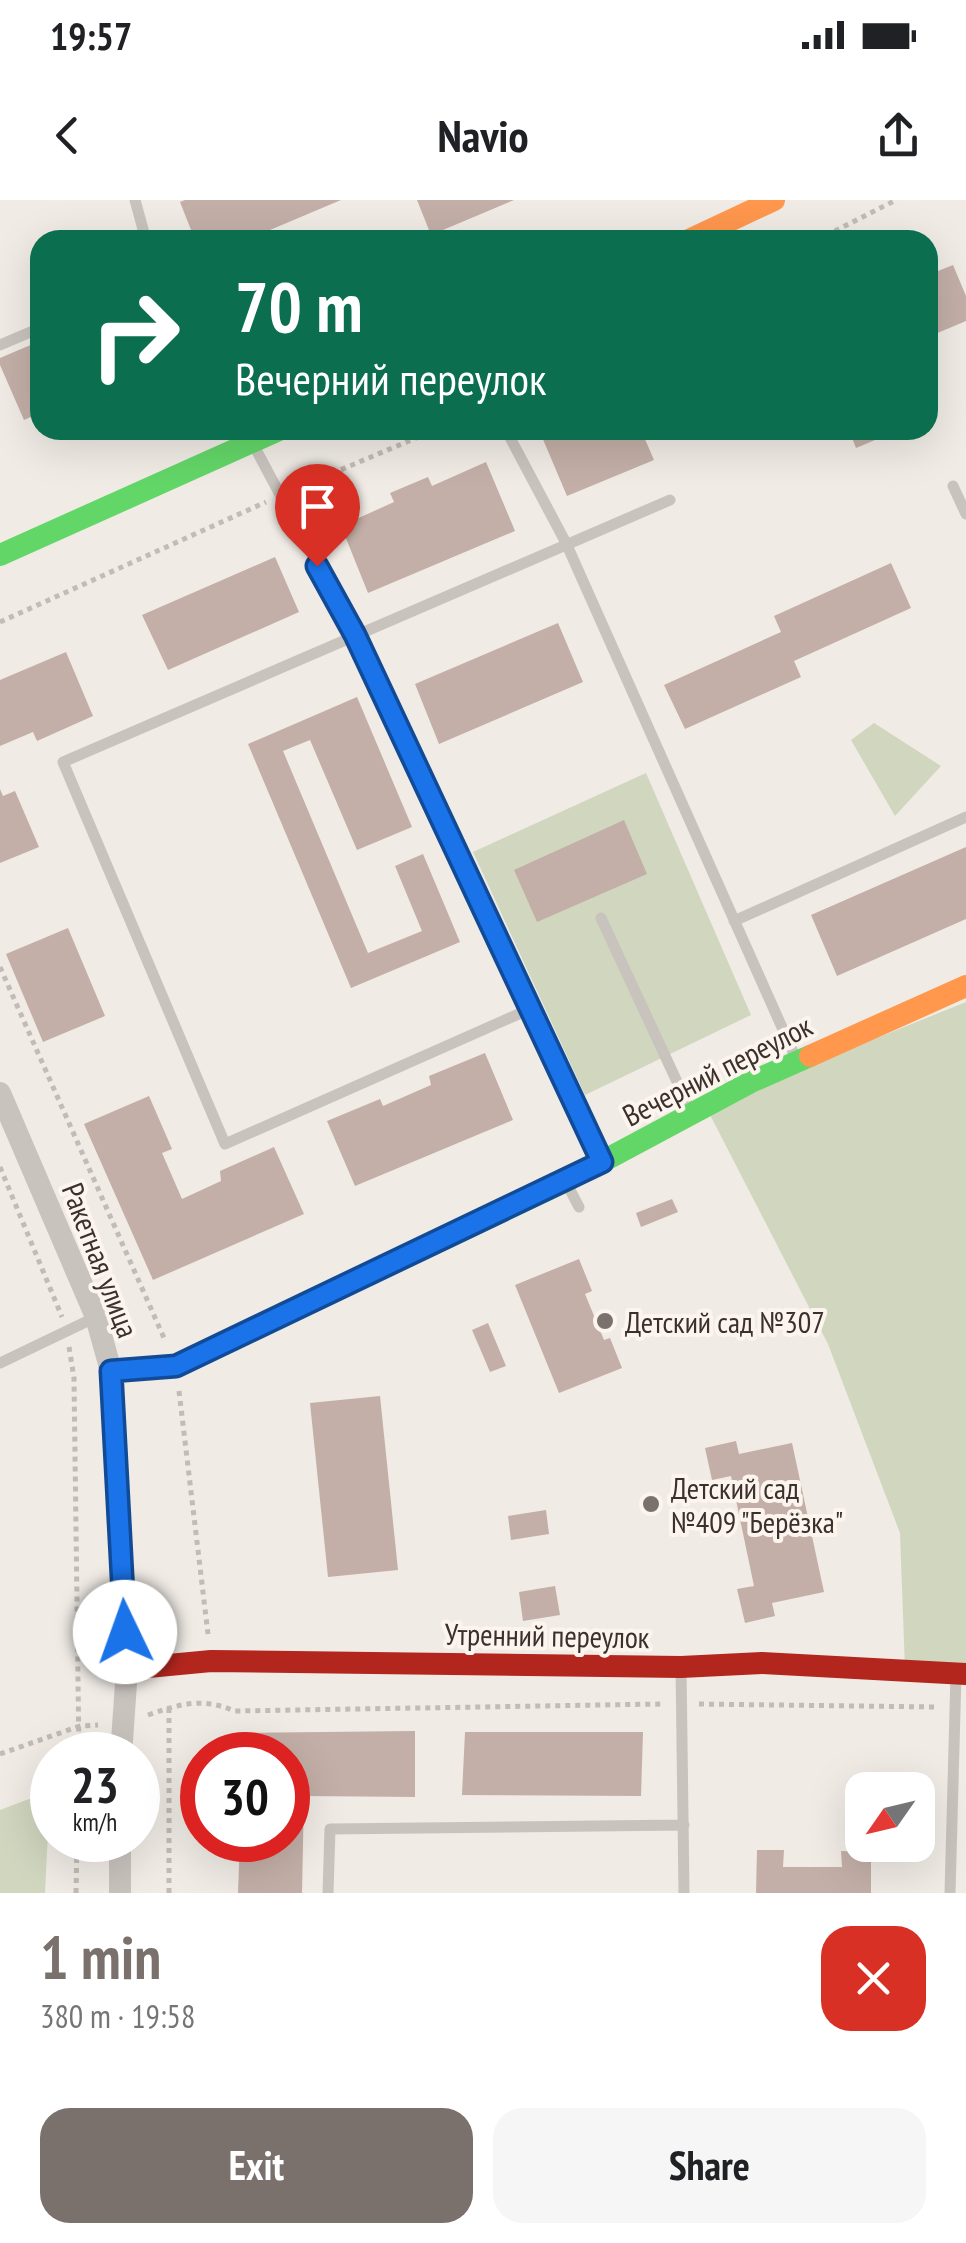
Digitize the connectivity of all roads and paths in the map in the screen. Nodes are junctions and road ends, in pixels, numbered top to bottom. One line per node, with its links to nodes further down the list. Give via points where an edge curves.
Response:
1 (134, 200): 4 (lane)
2 (771, 200): 5 (street)
3 (896, 200): 6 (path)
4 (143, 230)
5 (710, 230)
6 (838, 230)
7 (30, 332): 8 (lane)
8 (0, 345)
9 (256, 440): 12 (street)
10 (411, 440): 14 (path)
11 (511, 440): 17 (lane)
12 (252, 442): 14 (lane); 18 (street)
13 (953, 486): 16 (lane)
14 (279, 496): 19 (path); 20 (lane)
15 (670, 500): 17 (lane)
16 (966, 514)
17 (566, 543): 20 (lane); 23 (lane)
18 (0, 554)
19 (0, 622)
20 (355, 635): 26 (lane); 26 (lane, via 63,762 225,1144)
21 (966, 817): 23 (lane)
22 (601, 918): 29 (lane)
23 (734, 921): 27 (lane)
24 (0, 967): 37 (path)
25 (966, 986): 27 (street, Вечерний переулок)
26 (530, 1009): 30 (lane)
27 (797, 1062): 29 (street, Вечерний переулок)
28 (0, 1093): 34 (street, Ракетная улица)
29 (692, 1114): 30 (street, Вечерний переулок)
30 (602, 1162): 32 (street, Вечерний переулок)
31 (0, 1167): 35 (path)
32 (566, 1181): 33 (lane); 37 (street, Вечерний переулок)
33 (578, 1208)
34 (96, 1317): 35 (lane); 38 (street, Ракетная улица)
35 (67, 1331): 36 (lane); 49 (path, via 74,1378)
36 (0, 1362)
37 (176, 1366): 38 (street, Вечерний переулок); 40 (path)
38 (111, 1371): 43 (street, Ракетная улица)
39 (792, 1653): 41 (lane)
40 (211, 1661): 42 (street, Утренний переулок, via 412,1654); 43 (street, Утренний переулок)
41 (762, 1664): 42 (street, Утренний переулок); 44 (street, Утренний переулок)
42 (681, 1667): 45 (lane)
43 (127, 1669): 48 (street, Ракетная улица)
44 (961, 1674): 46 (lane)
45 (682, 1704): 46 (path); 47 (path, via 234,1711 213,1702); 53 (lane)
46 (954, 1707): 54 (lane)
47 (169, 1708): 48 (path); 60 (path)
48 (122, 1724): 49 (path); 51 (street, Ракетная улица)
49 (80, 1726): 50 (path); 52 (path)
50 (80, 1732)
51 (122, 1732)
52 (0, 1754)
53 (684, 1825): 61 (lane, via 330,1829); 62 (lane)
54 (950, 1836): 55 (lane); 63 (lane)
55 (966, 1836)
56 (77, 1862): 58 (path)
57 (120, 1862): 59 (street)
58 (76, 1893)
59 (120, 1893)
60 (169, 1893)
61 (328, 1893)
62 (684, 1893)
63 (950, 1893)

